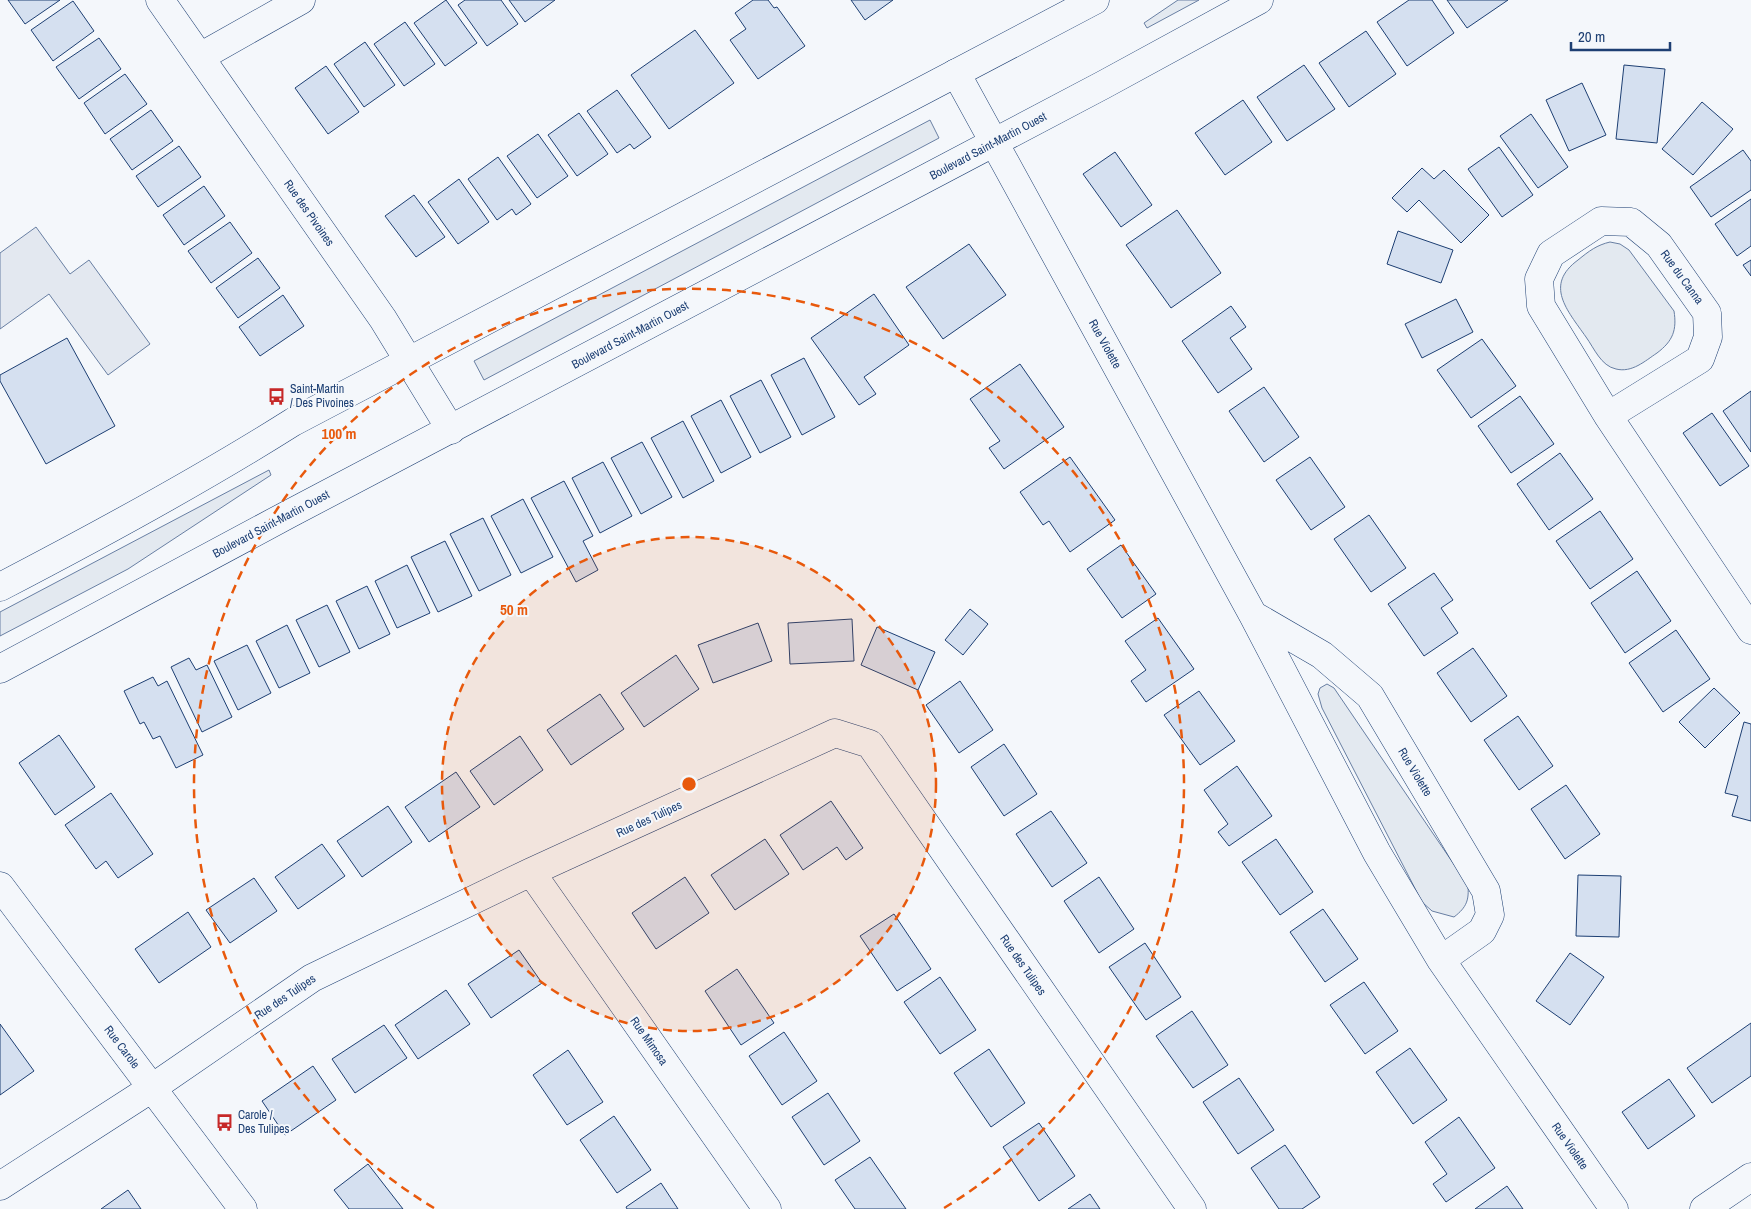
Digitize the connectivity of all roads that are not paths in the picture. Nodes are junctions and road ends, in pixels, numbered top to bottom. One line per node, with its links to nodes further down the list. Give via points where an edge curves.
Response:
1 (160, 0): 5 (street, Rue des Pivoines)
2 (301, 0): 5 (street)
3 (1095, 0): 6 (street)
4 (1259, 0): 7 (street, Boulevard Saint-Martin Ouest)
5 (200, 57): 8 (street, Rue des Pivoines, via 384,319)
6 (956, 73): 7 (street, Rue Violette); 8 (street)
7 (995, 142): 10 (street, Boulevard Saint-Martin Ouest); 12 (street, Rue Violette)
8 (410, 362): 10 (street, Rue des Pivoines); 11 (street, via 293,422 137,516)
9 (1608, 416): 9 (street, Rue du Canna, via 1700,359 1708,337 1707,313 1658,245 1631,222 1600,221 1551,254 1539,279 1541,306); 13 (street, Rue du Canna)
10 (451, 430): 14 (street, Boulevard Saint-Martin Ouest)
11 (0, 587)
12 (1253, 616): 17 (street, Rue Violette, via 1377,852); 17 (street, Rue Violette, via 1322,654 1370,696 1486,891 1490,915 1482,931)
13 (1751, 630)
14 (0, 669)
15 (531, 872): 18 (street, Rue des Tulipes, via 312,978); 22 (street, Rue Mimosa); 23 (street, Rue des Tulipes, via 835,733 870,744)
16 (0, 886): 18 (street, Rue Carole)
17 (1440, 960): 24 (street, Rue Violette)
18 (152, 1088): 20 (street, Rue des Tulipes); 21 (street, Rue Carole)
19 (1751, 1177): 25 (street)
20 (0, 1186)
21 (243, 1209)
22 (767, 1209)
23 (1192, 1209)
24 (1614, 1209)
25 (1704, 1209)

